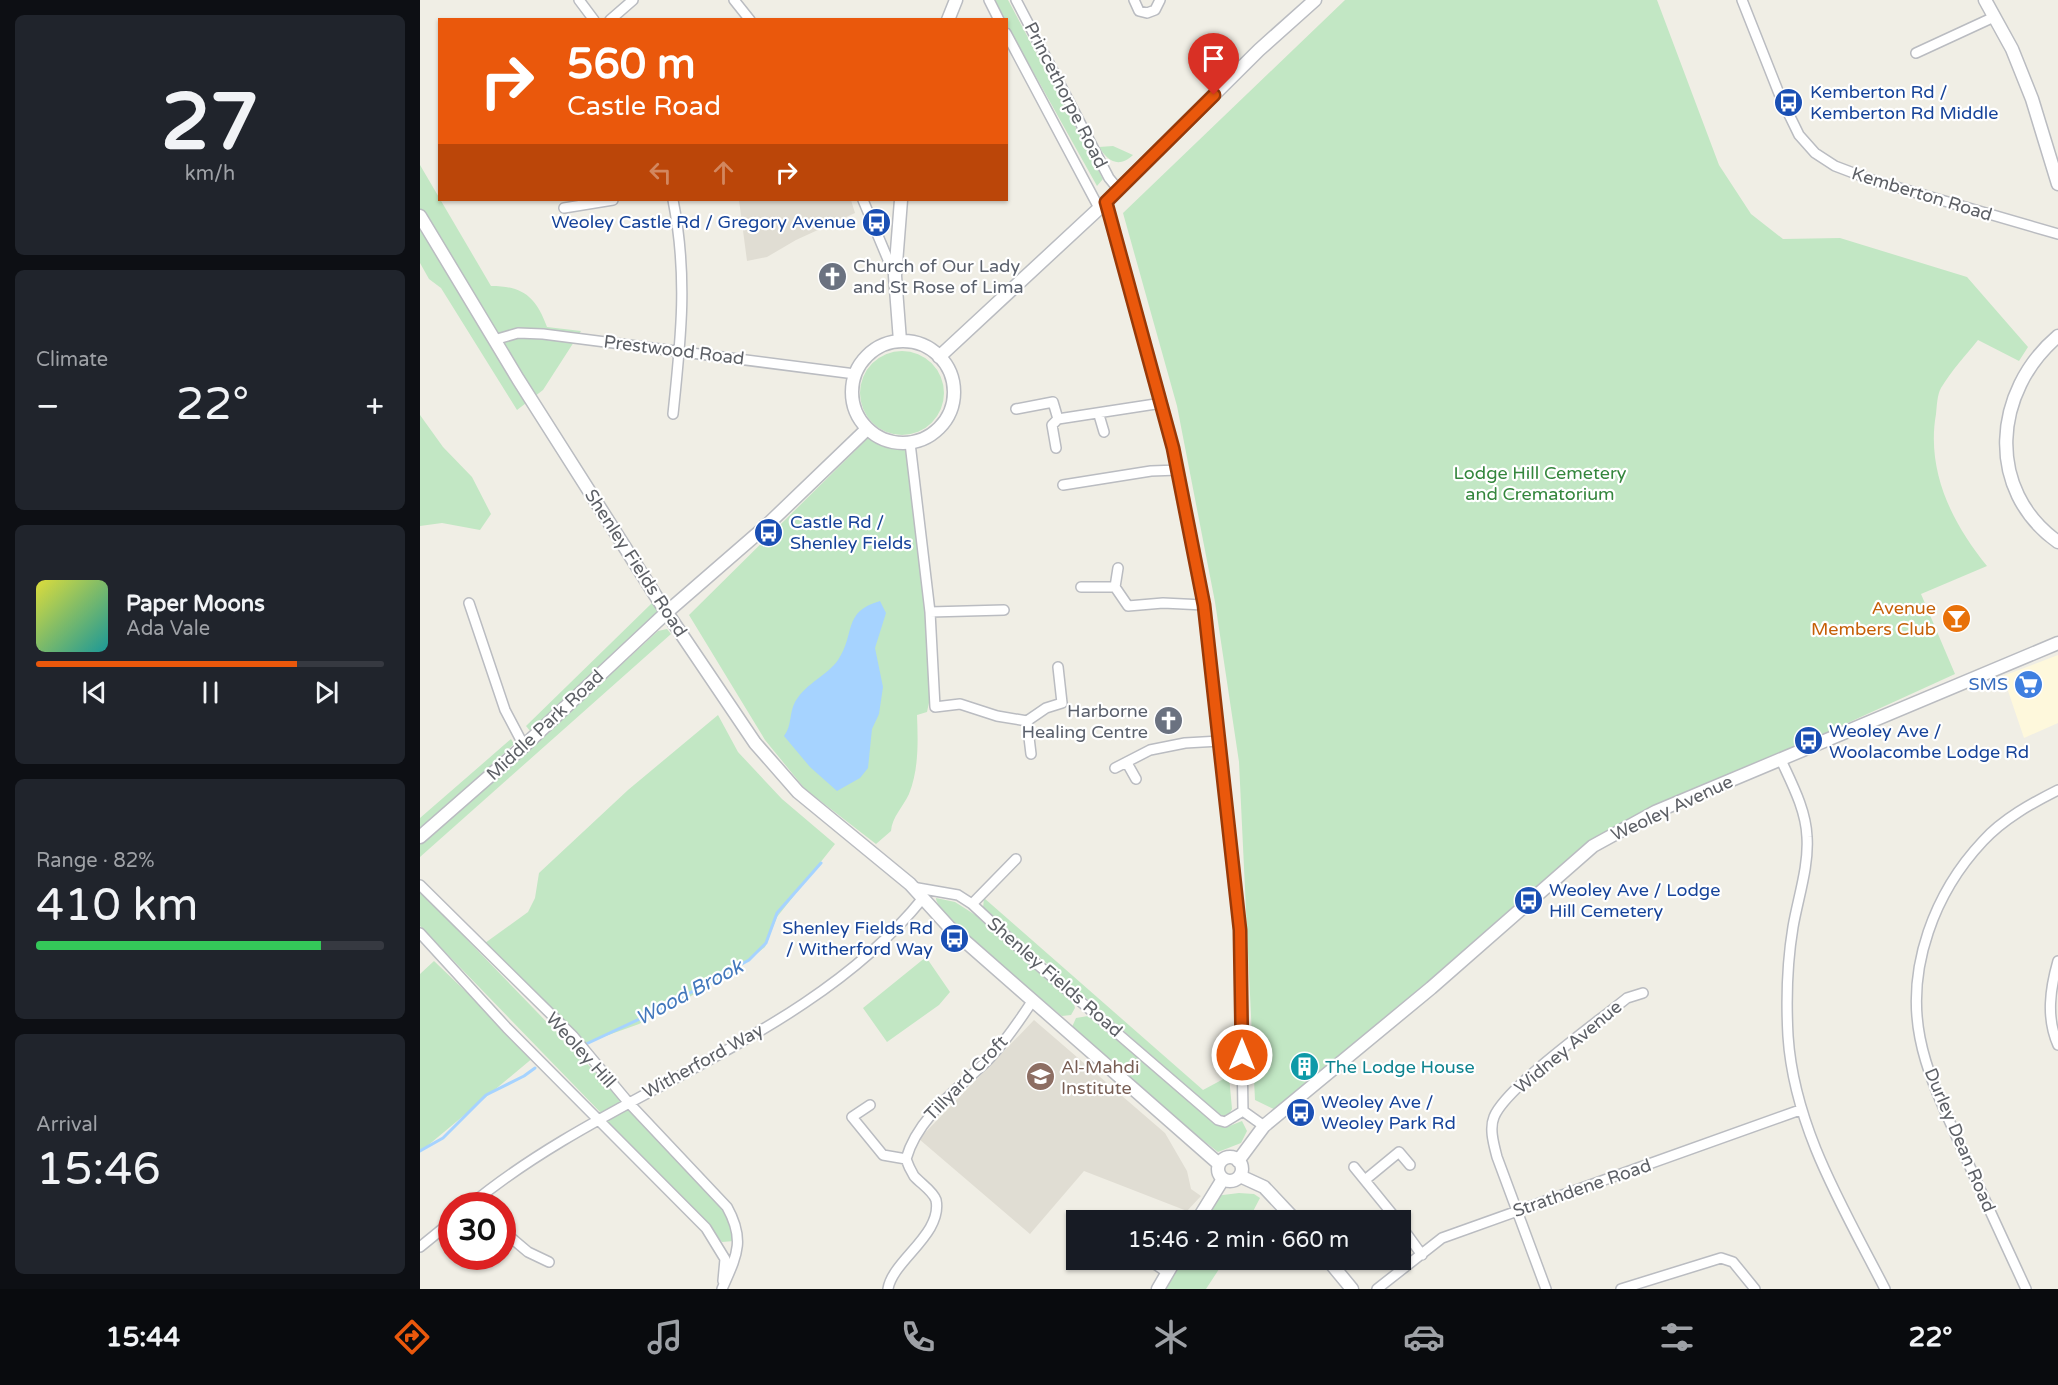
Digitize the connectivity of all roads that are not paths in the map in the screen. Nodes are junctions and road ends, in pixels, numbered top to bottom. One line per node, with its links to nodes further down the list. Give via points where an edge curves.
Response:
1 (579, 0): 13 (street)
2 (633, 0): 14 (street)
3 (735, 0): 15 (street)
4 (956, 0): 16 (street)
5 (989, 0): 17 (street, Princethorpe Road)
6 (1016, 0): 21 (street, Princethorpe Road)
7 (1134, 0): 8 (street, via 1139,11 1147,13 1155,10)
8 (1160, 0)
9 (1315, 0): 21 (street)
10 (1742, 0): 29 (street, Kemberton Road, via 1780,96 1799,135 1815,153 1835,166 1872,180)
11 (1984, 0): 12 (street)
12 (1994, 17): 19 (street); 20 (street, via 2032,99)
13 (592, 18)
14 (612, 18)
15 (748, 18)
16 (949, 18)
17 (998, 18)
18 (1008, 37): 26 (street, Princethorpe Road)
19 (1916, 53)
20 (2058, 184)
21 (1118, 189): 26 (street)
22 (607, 201): 27 (street)
23 (673, 201): 34 (street, via 684,300)
24 (863, 201): 30 (street)
25 (901, 201): 30 (street)
26 (1103, 205): 35 (street); 37 (street, Princethorpe Road)
27 (564, 208)
28 (421, 219): 32 (street, Shenley Fields Road)
29 (2058, 234)
30 (895, 276): 33 (street)
31 (2058, 336): 48 (street, via 2033,361 2018,391 2007,424 2006,442 2010,474 2026,512)
32 (494, 340): 34 (street, Prestwood Road, via 518,333 543,334); 55 (street, Shenley Fields Road)
33 (900, 341): 35 (street, via 920,344); 36 (street, via 877,348)
34 (679, 350): 36 (street, Prestwood Road); 39 (street)
35 (939, 357): 44 (street, via 953,384 949,414 929,436)
36 (855, 374): 42 (street, via 854,407)
37 (1162, 403): 40 (street); 46 (street, Princethorpe Road)
38 (1016, 410): 41 (street, via 1053,402)
39 (673, 414)
40 (1100, 415): 41 (street); 43 (street)
41 (1058, 419): 45 (street, via 1052,424)
42 (867, 429): 44 (street, via 885,441); 55 (street, Middle Park Road, via 765,527)
43 (1104, 432)
44 (910, 443): 56 (street)
45 (1056, 448)
46 (1178, 470): 47 (street); 53 (street, Princethorpe Road)
47 (1063, 485)
48 (2058, 542)
49 (1118, 568): 51 (street)
50 (1082, 587): 51 (street)
51 (1115, 587): 53 (street, via 1128,606)
52 (469, 603): 61 (street, via 506,711)
53 (1204, 605): 60 (street, Princethorpe Road)
54 (1004, 610): 56 (street)
55 (667, 612): 61 (street, Middle Park Road); 71 (street, Shenley Fields Road, via 755,743 798,792)
56 (930, 612): 59 (street, via 935,707 960,704)
57 (2058, 642): 63 (street, Weoley Avenue)
58 (1058, 667): 59 (street, via 1062,703)
59 (1027, 721): 62 (street)
60 (1220, 741): 64 (street, via 1156,748); 82 (street, Princethorpe Road, via 1240,930)
61 (524, 746): 68 (street, Middle Park Road)
62 (1031, 754)
63 (1781, 760): 81 (street, via 1808,837 1788,958 1786,994 1788,1039); 84 (street, Weoley Avenue, via 1655,812 1593,846 1431,988)
64 (1127, 763): 65 (street); 66 (street)
65 (1115, 768)
66 (1136, 779)
67 (2058, 790): 116 (street, Durley Dean Road, via 1992,833 1960,869 1927,935 1917,1001 1920,1036 1931,1079)
68 (420, 837)
69 (1016, 859): 73 (street)
70 (420, 885): 79 (street, Weoley Hill, via 573,1036)
71 (912, 887): 72 (street, Shenley Fields Road); 73 (street, Shenley Fields Road, via 957,895)
72 (923, 898): 77 (street, Shenley Fields Road, via 950,928); 79 (street, Witherford Way, via 826,988 786,1015)
73 (972, 903): 82 (street, Shenley Fields Road, via 1218,1120 1225,1122)
74 (420, 933): 83 (street, Weoley Hill)
75 (2058, 962): 78 (street, via 2050,1011)
76 (1643, 993): 97 (street, Widney Avenue, via 1627,998 1514,1090 1493,1118 1492,1138)
77 (1033, 1000): 85 (street, Tillyard Croft, via 990,1058 921,1125); 87 (street, Shenley Fields Road)
78 (2058, 1045)
79 (628, 1102): 83 (street, Witherford Way); 83 (street, Weoley Hill, via 727,1207 735,1221 739,1239 736,1258 722,1289 725,1259 718,1244)
80 (870, 1105): 85 (street, via 852,1117 883,1155)
81 (1800, 1110): 97 (street, Strathdene Road); 115 (street, via 1826,1174)
82 (1243, 1111): 84 (street)
83 (599, 1121): 93 (street, Witherford Way, via 538,1157)
84 (1264, 1126): 86 (street, Weoley Avenue)
85 (906, 1159): 108 (street, via 912,1173 933,1194 934,1218 889,1281)
86 (1238, 1161): 87 (street, via 1228,1158); 90 (street, via 1242,1170)
87 (1220, 1164): 91 (street, via 1218,1170)
88 (1410, 1165): 92 (street, via 1399,1152)
89 (1354, 1167): 92 (street)
90 (1239, 1176): 91 (street, via 1230,1181); 95 (street, via 1264,1187)
91 (1223, 1179): 94 (street)
92 (1365, 1179): 96 (street)
93 (491, 1192)
94 (1204, 1210)
95 (1286, 1210)
96 (1389, 1210)
97 (1517, 1211): 102 (street, Strathdene Road, via 1442,1238); 112 (street, Widney Avenue)
98 (438, 1232): 101 (street)
99 (1411, 1240): 102 (street)
100 (516, 1242): 103 (street)
101 (420, 1247)
102 (1422, 1255): 111 (street, Strathdene Road)
103 (549, 1262)
104 (1163, 1270): 107 (street)
105 (1169, 1270): 107 (street)
106 (1336, 1270): 110 (street)
107 (1167, 1273): 109 (street)
108 (888, 1289)
109 (1158, 1289)
110 (1352, 1289)
111 (1377, 1289)
112 (1546, 1289)
113 (1621, 1289): 114 (street, via 1721,1258 1733,1262)
114 (1755, 1289)
115 (1885, 1289)
116 (2026, 1289)

